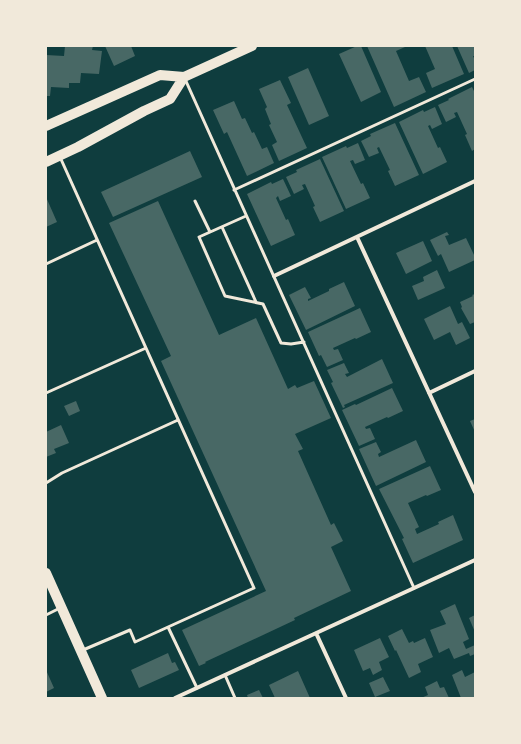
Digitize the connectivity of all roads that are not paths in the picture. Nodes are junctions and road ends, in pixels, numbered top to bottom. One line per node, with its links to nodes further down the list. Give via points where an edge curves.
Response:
1 (252, 46): 2 (main road)
2 (184, 77): 4 (main road, via 160,75); 5 (main road, via 170,99); 8 (lane)
3 (475, 79): 8 (lane)
4 (46, 126)
5 (59, 156): 6 (main road); 14 (lane)
6 (46, 162)
7 (475, 181): 13 (street)
8 (234, 190): 10 (lane)
9 (195, 201): 12 (lane)
10 (246, 216): 11 (lane); 16 (lane)
11 (222, 227): 12 (lane); 17 (lane)
12 (210, 232): 17 (lane, via 199,237 225,296)
13 (357, 237): 16 (street); 21 (street)
14 (97, 240): 15 (lane); 19 (lane)
15 (46, 263)
16 (274, 276): 18 (lane)
17 (256, 302): 18 (lane, via 263,304 281,343)
18 (304, 342): 28 (lane)
19 (146, 348): 22 (lane); 23 (lane)
20 (475, 371): 21 (street)
21 (429, 392): 25 (street)
22 (46, 393)
23 (178, 420): 24 (lane, via 62,473); 31 (lane, via 254,588)
24 (46, 483)
25 (475, 492)
26 (475, 560): 28 (street)
27 (46, 573): 29 (main road)
28 (414, 588): 32 (street)
29 (61, 607): 30 (lane); 33 (main road)
30 (46, 615)
31 (168, 627): 33 (lane, via 135,642 130,630); 35 (lane)
32 (316, 633): 34 (street); 39 (street)
33 (81, 651): 36 (main road)
34 (225, 675): 35 (street); 38 (lane)
35 (197, 688): 37 (street)
36 (102, 698)
37 (175, 698)
38 (235, 698)
39 (346, 698)

